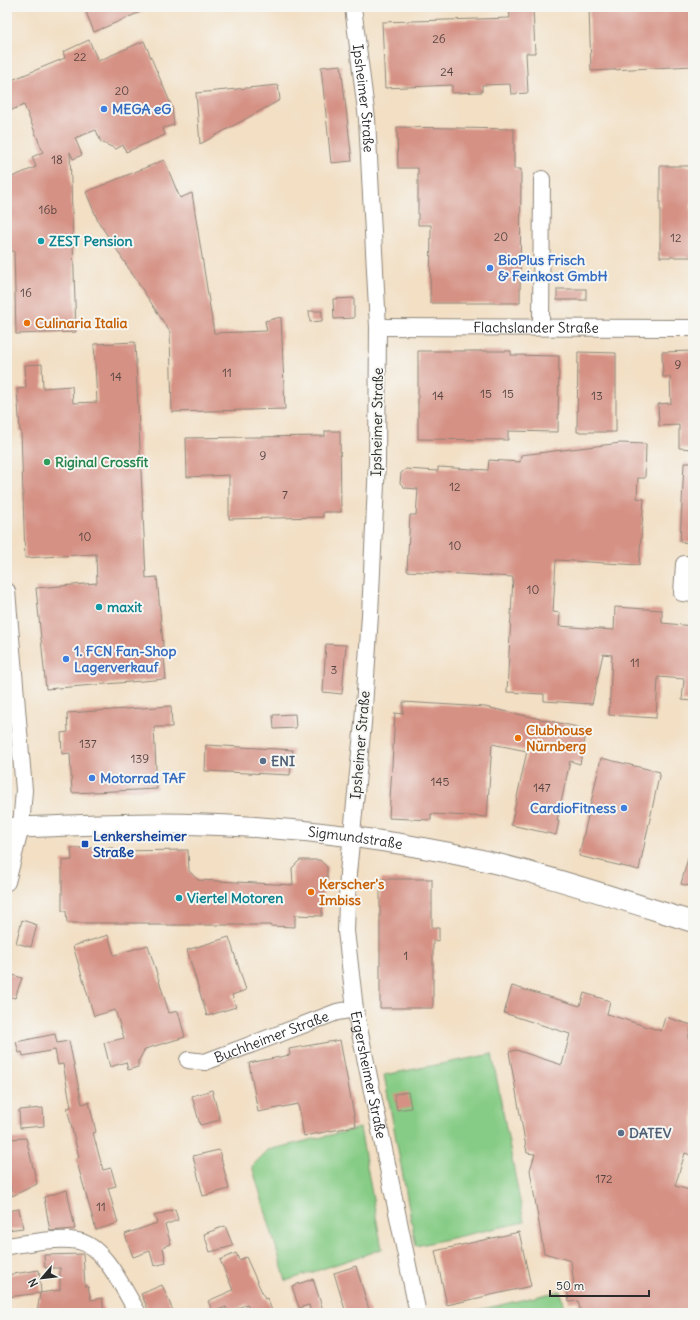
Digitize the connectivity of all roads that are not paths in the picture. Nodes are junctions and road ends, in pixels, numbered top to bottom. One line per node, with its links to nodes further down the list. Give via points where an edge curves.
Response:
1 (353, 7): 3 (street, Ipsheimer Straße, via 366,119)
2 (542, 179): 4 (street)
3 (378, 327): 4 (street, Flachslander Straße); 10 (street, Ipsheimer Straße, via 370,615)
4 (541, 327): 5 (street, Flachslander Straße)
5 (693, 328)
6 (693, 565): 8 (street, via 684,564 682,593)
7 (7, 591): 9 (street, via 24,790)
8 (693, 594)
9 (14, 827): 10 (main road, Sigmundstraße, via 189,824); 11 (street)
10 (352, 837): 12 (main road, Sigmundstraße, via 499,864); 13 (street, Ergersheimer Straße, via 346,931)
11 (7, 882)
12 (693, 922)
13 (355, 1009): 14 (street, Buchheimer Straße, via 337,1012 205,1062); 16 (street, Ergersheimer Straße)
14 (188, 1060)
15 (7, 1246): 17 (street, via 58,1240 79,1241 98,1252)
16 (417, 1309)
17 (138, 1313)

